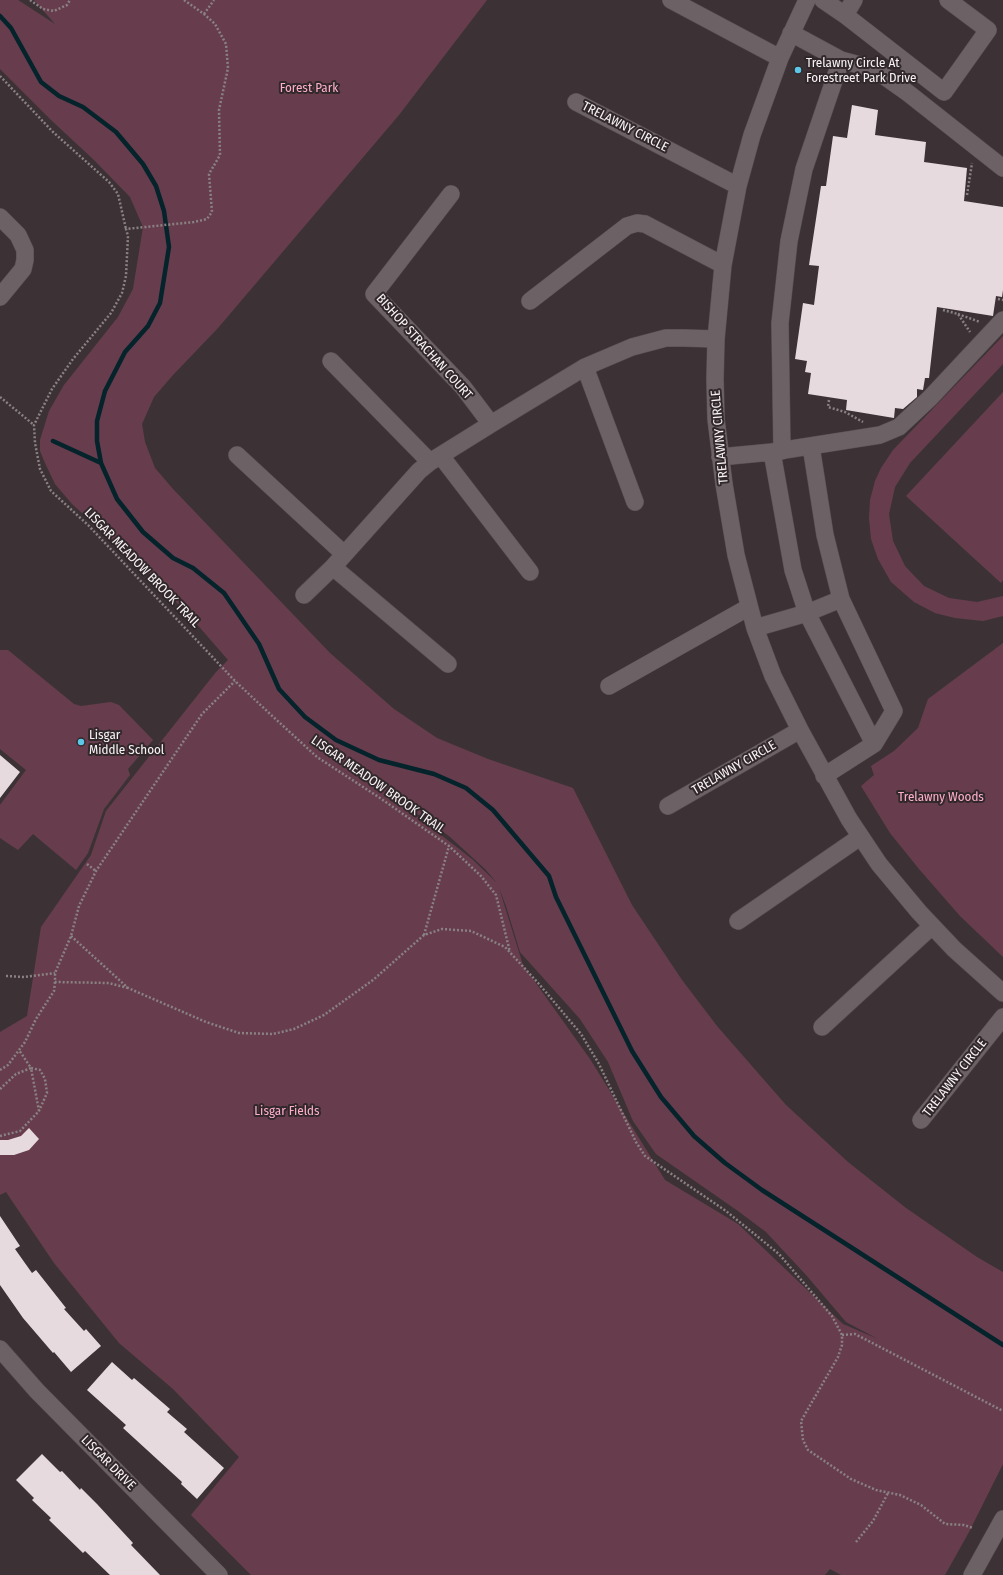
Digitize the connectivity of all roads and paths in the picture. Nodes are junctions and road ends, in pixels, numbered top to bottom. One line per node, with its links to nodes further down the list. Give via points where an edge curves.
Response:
1 (30, 0): 2 (path, via 43,9 54,11 67,5)
2 (70, 0)
3 (184, 0): 10 (path)
4 (214, 0): 10 (path)
5 (671, 0): 13 (street)
6 (807, 0): 12 (street, TRELAWNY CIRCLE)
7 (823, 0): 11 (street)
8 (854, 0): 11 (street)
9 (948, 0): 11 (street, via 988,30 944,92)
10 (204, 14): 23 (path, via 215,24 226,44 228,68 219,110 220,155 210,174 212,212 207,219 194,222)
11 (845, 15)
12 (791, 33): 13 (street, TRELAWNY CIRCLE); 14 (street)
13 (780, 58): 19 (street, TRELAWNY CIRCLE, via 752,134)
14 (841, 60): 17 (street, via 874,69); 42 (street, via 804,169 789,241 780,323)
15 (0, 76): 23 (path, LISGAR MEADOW BROOK TRAIL, via 53,132 109,182 118,194)
16 (576, 102): 19 (street, TRELAWNY CIRCLE)
17 (974, 145): 18 (street); 21 (path)
18 (1003, 168)
19 (738, 186): 24 (street, TRELAWNY CIRCLE)
20 (451, 194): 38 (street, BISHOP STRACHAN COURT, via 374,294 463,387)
21 (967, 195)
22 (0, 217): 25 (street, via 18,235 25,250 25,260 23,269)
23 (126, 229): 39 (path, LISGAR MEADOW BROOK TRAIL, via 126,276 122,293 111,313 52,389)
24 (723, 265): 28 (street, via 645,224 637,223 627,226); 32 (street, TRELAWNY CIRCLE)
25 (0, 297)
26 (998, 299): 27 (path)
27 (1003, 300)
28 (530, 301)
29 (943, 310): 30 (path)
30 (958, 314): 31 (path, via 976,321); 33 (path)
31 (1001, 323): 33 (street)
32 (716, 340): 35 (street, via 660,340 632,347); 44 (street, TRELAWNY CIRCLE, via 715,398)
33 (977, 348): 40 (street, via 899,427)
34 (331, 361): 45 (street)
35 (585, 367): 38 (street); 46 (street)
36 (0, 397): 39 (path)
37 (829, 400): 40 (path, via 828,407 845,412 869,426)
38 (491, 424): 45 (street)
39 (34, 425): 56 (path, LISGAR MEADOW BROOK TRAIL, via 34,443 40,469 51,491 88,525)
40 (887, 432): 41 (street)
41 (811, 446): 42 (street); 51 (street, via 825,535)
42 (777, 451): 44 (street); 53 (street, via 792,570)
43 (237, 455): 47 (street)
44 (720, 457): 52 (street, TRELAWNY CIRCLE, via 733,539)
45 (435, 459): 47 (street, via 419,471); 49 (street)
46 (635, 502)
47 (344, 554): 48 (street)
48 (333, 567): 50 (street); 55 (street)
49 (530, 572)
50 (304, 595)
51 (841, 599): 53 (street); 59 (street, via 894,711)
52 (749, 607): 54 (street, TRELAWNY CIRCLE); 57 (street)
53 (807, 613): 54 (street); 59 (street)
54 (755, 628): 58 (street, TRELAWNY CIRCLE, via 773,676)
55 (448, 664)
56 (235, 681): 63 (path, LISGAR MEADOW BROOK TRAIL, via 317,757); 65 (path, via 202,714)
57 (608, 686)
58 (800, 730): 60 (street, TRELAWNY CIRCLE); 61 (street, TRELAWNY CIRCLE)
59 (874, 744): 60 (street)
60 (824, 776): 62 (street, TRELAWNY CIRCLE)
61 (668, 806)
62 (860, 837): 66 (street); 67 (street, TRELAWNY CIRCLE, via 879,864)
63 (449, 846): 68 (path); 70 (path, LISGAR MEADOW BROOK TRAIL, via 496,895)
64 (87, 864): 65 (path)
65 (96, 871): 69 (path, via 79,906)
66 (738, 921)
67 (932, 926): 75 (street, TRELAWNY CIRCLE); 77 (street)
68 (424, 935): 70 (path, via 442,929 470,931 505,947); 74 (path, via 373,980 324,1015 294,1029 273,1034 239,1033 206,1022)
69 (71, 936): 71 (path); 74 (path)
70 (510, 952): 85 (path, LISGAR MEADOW BROOK TRAIL, via 581,1034 599,1064 645,1156 726,1211 778,1254 832,1316)
71 (55, 973): 72 (path, via 24,977); 73 (path)
72 (6, 976)
73 (55, 982): 74 (path, via 109,983); 78 (path, via 54,991)
74 (128, 988)
75 (1003, 993)
76 (1003, 1017): 83 (street, TRELAWNY CIRCLE)
77 (822, 1027)
78 (20, 1050): 79 (path); 80 (path, via 8,1065)
79 (31, 1068): 81 (path, via 16,1074); 82 (path); 82 (path, via 40,1070 45,1079 47,1093)
80 (0, 1070)
81 (0, 1089)
82 (39, 1111): 84 (path, via 20,1131)
83 (921, 1120)
84 (0, 1136)
85 (842, 1335): 88 (path, via 855,1334); 89 (path, via 838,1358 801,1421 802,1440 808,1450 851,1479)
86 (0, 1349): 87 (street, LISGAR DRIVE)
87 (5, 1367): 93 (street, LISGAR DRIVE, via 83,1439)
88 (1003, 1411)
89 (888, 1493): 91 (path, via 921,1505 945,1524); 92 (path, via 873,1521)
90 (1002, 1522): 94 (street)
91 (973, 1528)
92 (856, 1542)
93 (219, 1575)
94 (972, 1575)

